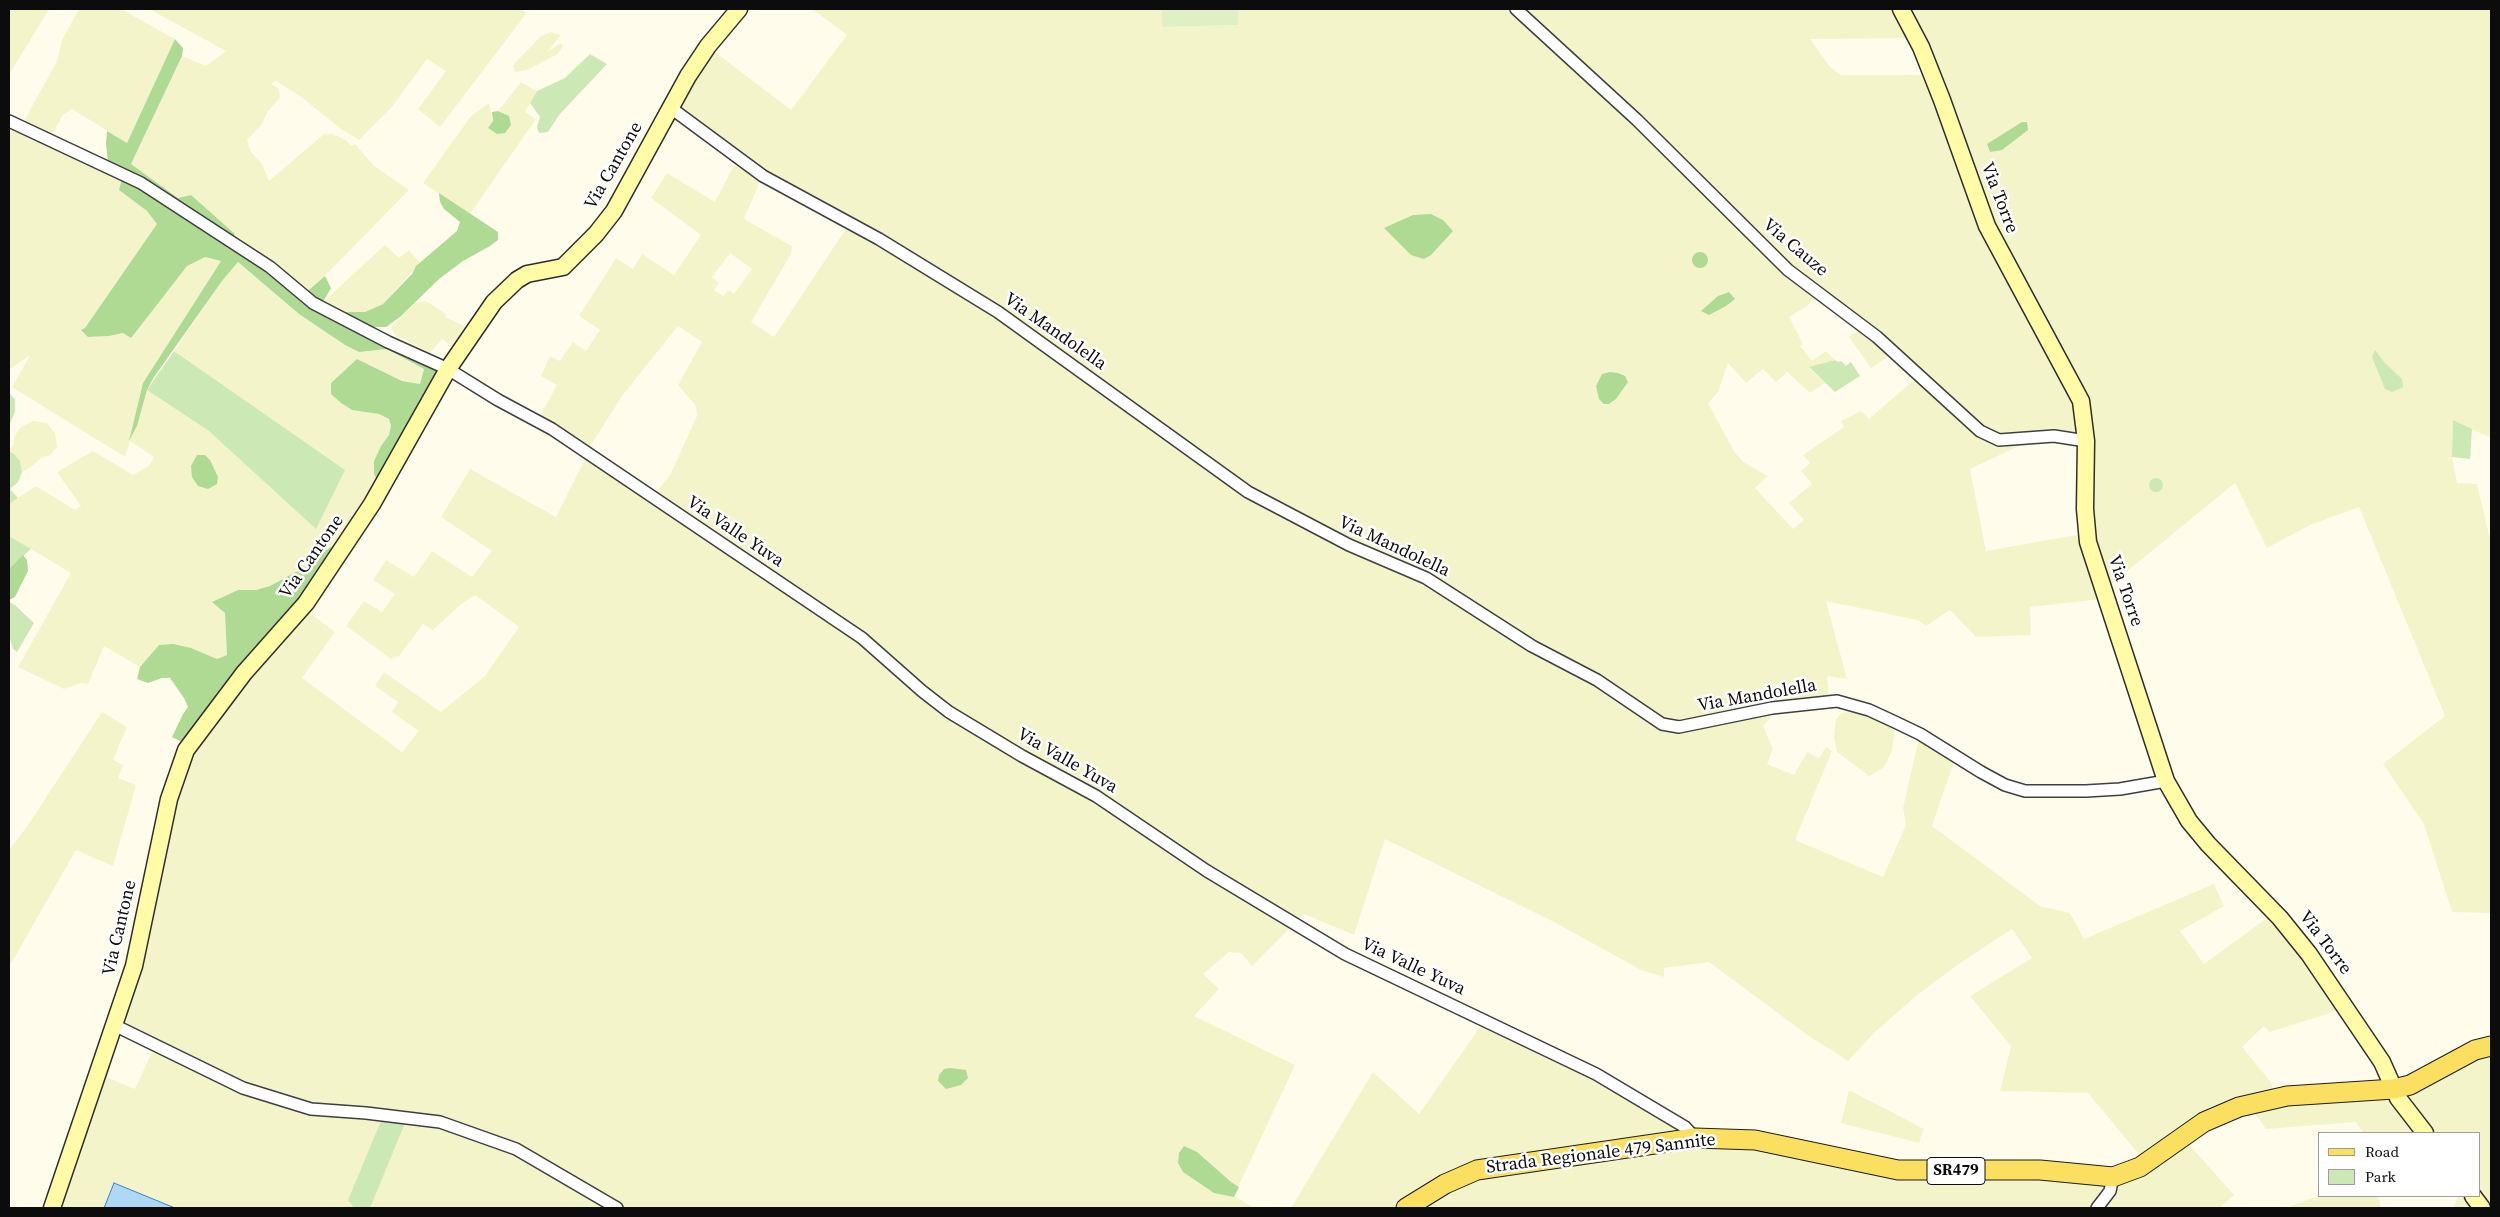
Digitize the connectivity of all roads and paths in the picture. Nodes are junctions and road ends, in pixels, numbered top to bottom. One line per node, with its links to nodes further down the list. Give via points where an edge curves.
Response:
1 (739, 9): 4 (main road, Via Cantone, via 708,46)
2 (1516, 9): 7 (street, Via Cauze, via 1637,120 1788,270 1877,338 1980,431 1999,440 2054,436)
3 (1901, 9): 7 (main road, Via Torre, via 1942,100 1987,226 2081,400)
4 (671, 108): 6 (main road, Via Cantone, via 614,211 596,234 563,267 527,274 505,290); 8 (street, Via Mandolella, via 763,176 879,239 998,312 1248,492 1348,545 1426,578 1532,646 1597,680 1662,724 1679,727 1772,708 1837,701 1869,710 1903,726 1997,780 2025,791 2120,789)
5 (9, 120): 6 (street, Via Valle Yuva, via 141,183 270,267 313,303)
6 (448, 369): 9 (main road, Via Cantone, via 372,504 306,603 244,674 186,750 169,800 134,966); 13 (street, Via Valle Yuva, via 552,429 862,638 950,712 1096,796 1207,871 1345,954 1596,1074 1685,1127)
7 (2086, 441): 8 (main road, Via Torre, via 2088,542)
8 (2166, 781): 11 (main road, Via Torre, via 2189,821 2208,844 2280,918 2309,954 2382,1062)
9 (114, 1025): 16 (main road, Via Cantone); 17 (street, via 243,1088 311,1110 440,1122 516,1149)
10 (2491, 1046): 11 (main road, Strada Regionale 479 Sannite / SR479, via 2475,1050 2410,1085)
11 (2394, 1089): 12 (main road, Via Torre); 14 (main road, Strada Regionale 479 Sannite / SR479, via 2287,1096 2239,1107 2204,1122 2140,1166)
12 (2423, 1132)
13 (1695, 1138): 14 (main road, Strada Regionale 479 Sannite / SR479, via 1755,1140 1898,1170 2040,1170); 18 (main road, Strada Regionale 479 Sannite / SR479, via 1477,1170 1444,1184)
14 (2113, 1177): 19 (street, via 2110,1192)
15 (2473, 1197): 20 (main road)
16 (52, 1208)
17 (617, 1208)
18 (1406, 1208)
19 (2096, 1208)
20 (2482, 1208)

